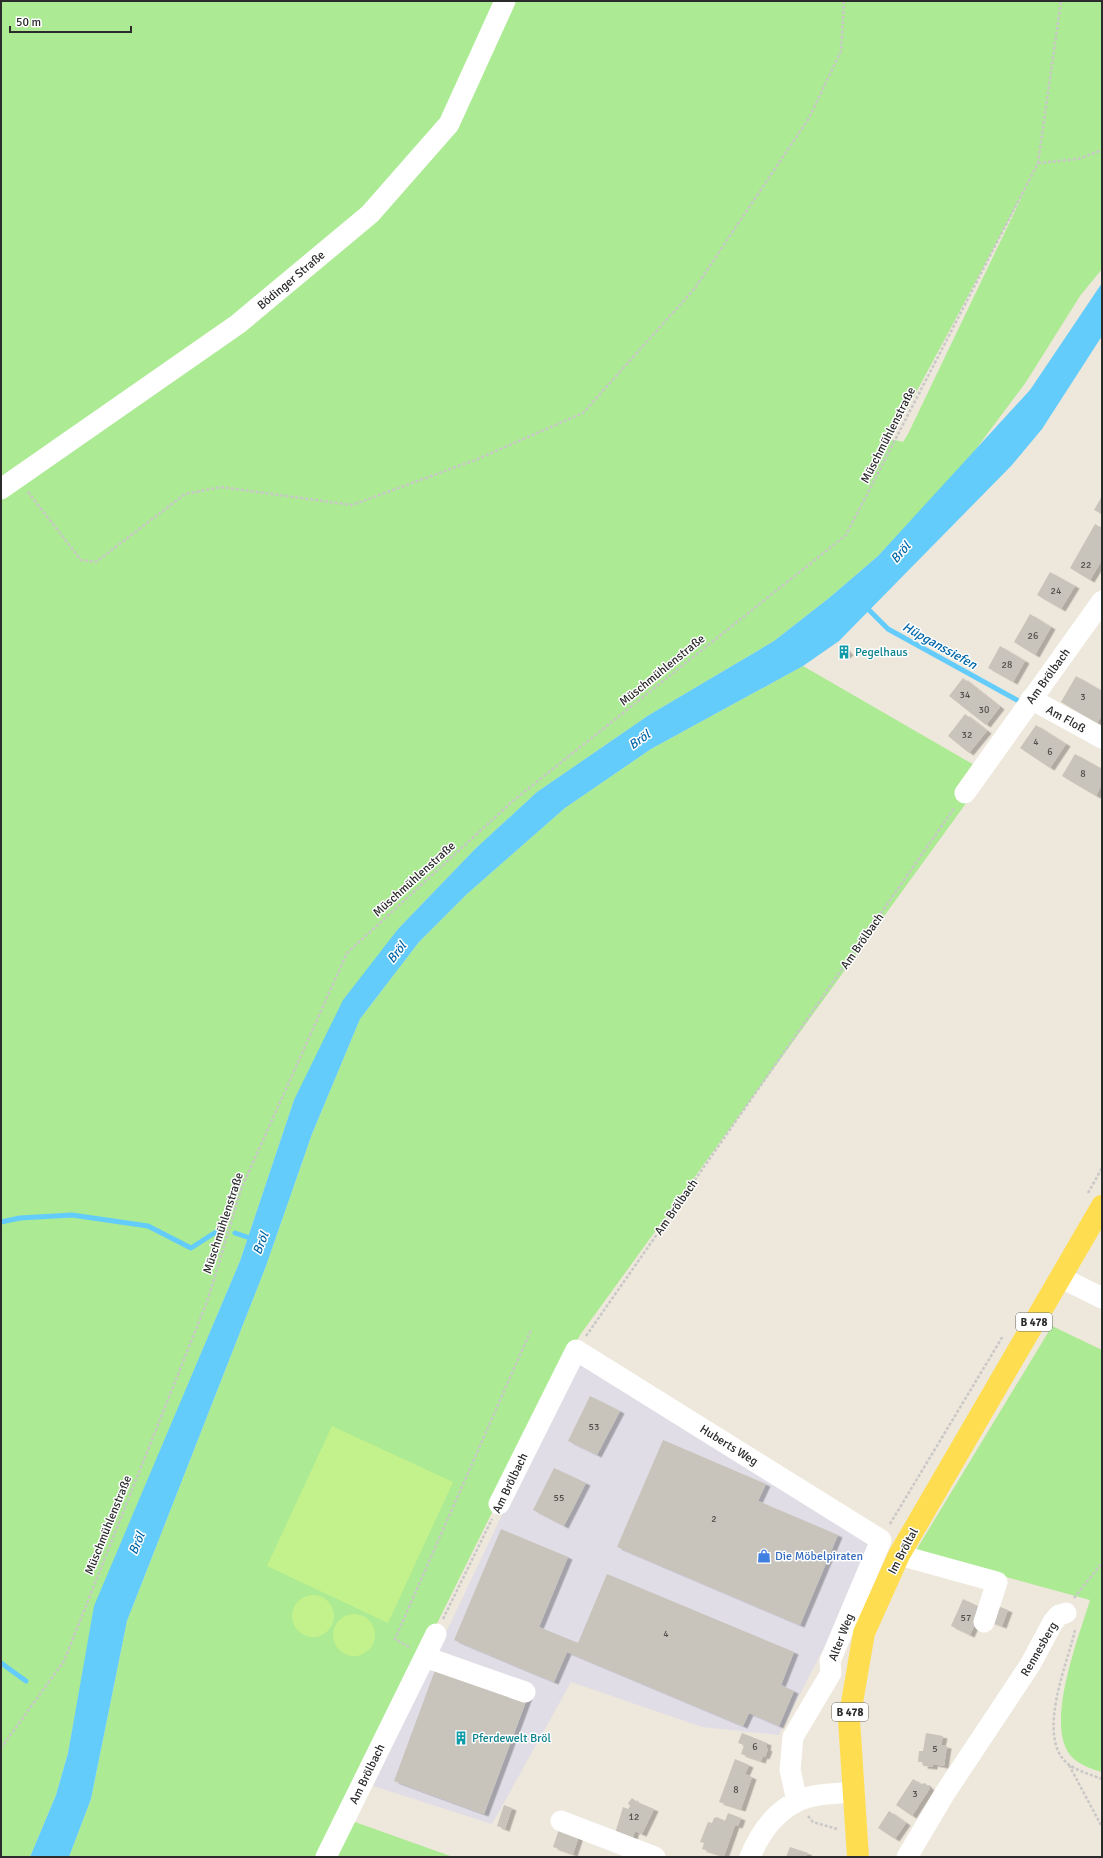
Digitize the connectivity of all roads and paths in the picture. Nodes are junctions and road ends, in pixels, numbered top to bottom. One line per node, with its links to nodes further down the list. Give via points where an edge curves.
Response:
1 (505, 1): 6 (street, Bödinger Straße, via 449,124 370,214 238,324)
2 (844, 1): 6 (path, via 840,51 809,118 696,288 583,413 475,460 352,505 221,487 185,494 96,562 82,560)
3 (1062, 1): 5 (path, Müschmühlenstraße)
4 (1102, 150): 5 (path, via 1078,159)
5 (1038, 163): 27 (path, Müschmühlenstraße, via 846,535 514,800 347,953 242,1187 208,1299 64,1661)
6 (9, 483)
7 (1102, 601): 8 (street, Am Brölbach)
8 (1031, 699): 9 (street, Am Floß); 10 (street, Am Brölbach)
9 (1102, 738)
10 (965, 793): 17 (path, Am Brölbach)
11 (1102, 1168): 12 (path)
12 (1093, 1202): 13 (main road, Im Bröltal / B 478)
13 (1060, 1277): 14 (street); 20 (main road, Im Bröltal / B 478)
14 (1102, 1298)
15 (1007, 1329): 19 (path)
16 (531, 1330): 25 (path, via 395,1639)
17 (576, 1350): 18 (street, Am Brölbach); 19 (street, Huberts Weg)
18 (500, 1504): 24 (path, Am Brölbach)
19 (881, 1540): 31 (street, Alter Weg, via 830,1661 831,1674 793,1737 790,1770)
20 (899, 1556): 23 (street, via 997,1582); 30 (main road, Im Bröltal / B 478, via 864,1632 848,1720)
21 (1102, 1563): 22 (path)
22 (1069, 1606): 28 (path, Rennesberg, via 1076,1626 1056,1698 1055,1738 1062,1756); 39 (street, Rennesberg, via 1053,1622 1030,1665 945,1793)
23 (984, 1622)
24 (436, 1634): 25 (street, Am Brölbach)
25 (425, 1657): 26 (street); 35 (street, Am Brölbach)
26 (525, 1692)
27 (1, 1748)
28 (1069, 1764): 29 (path); 33 (path, Rennesberg)
29 (1102, 1778)
30 (854, 1792): 31 (street); 38 (main road, Im Bröltal / B 478)
31 (797, 1801): 34 (path, via 813,1822); 37 (street, via 776,1816 762,1832)
32 (561, 1821): 36 (street)
33 (1102, 1827)
34 (842, 1830)
35 (326, 1857)
36 (655, 1857)
37 (750, 1857)
38 (858, 1857)
39 (907, 1857)

